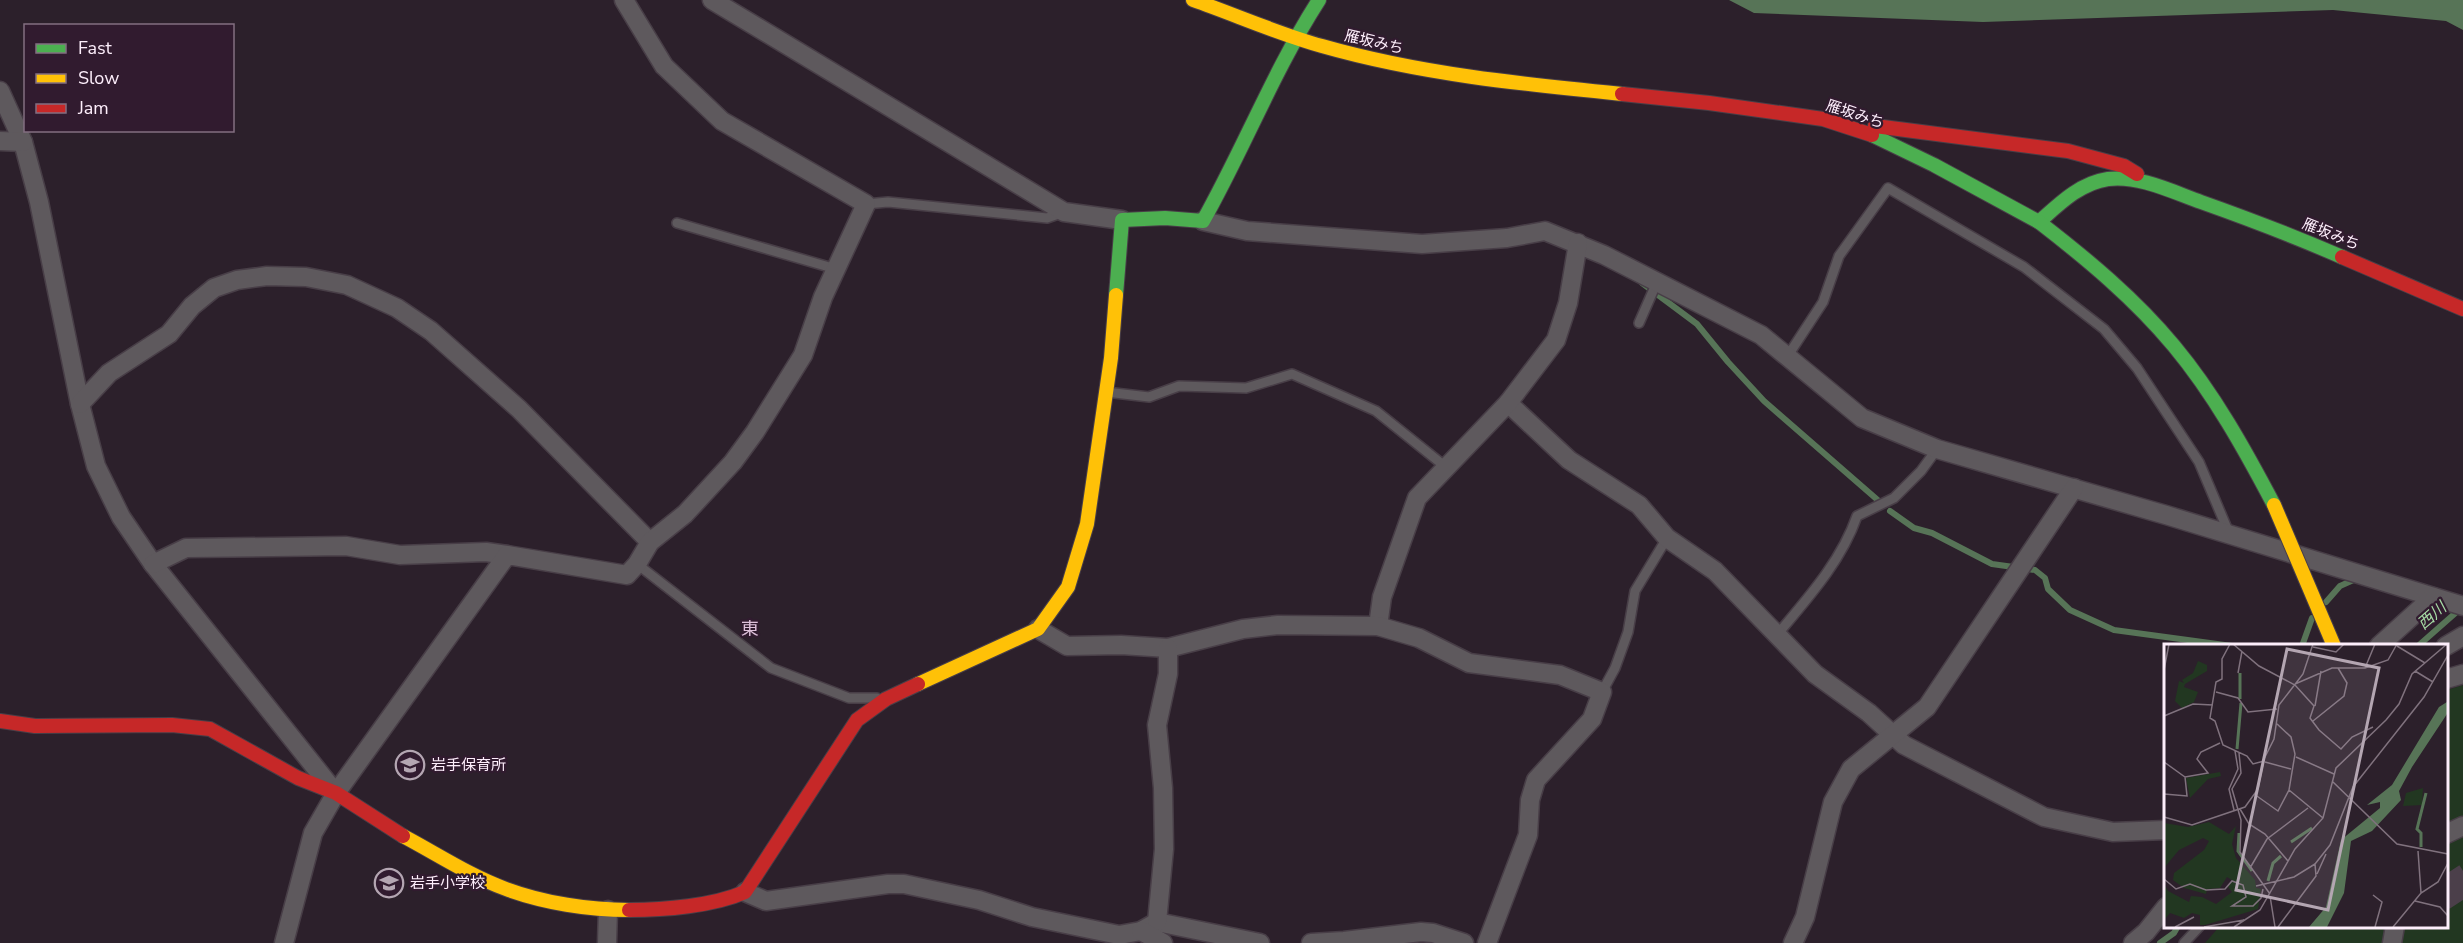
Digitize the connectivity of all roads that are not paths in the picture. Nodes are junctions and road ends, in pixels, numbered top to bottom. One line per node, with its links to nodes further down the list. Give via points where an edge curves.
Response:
1 (624, 0): 11 (street, via 664,66 722,121)
2 (712, 0): 12 (street)
3 (1193, 0): 5 (main road, 雁坂みち)
4 (1319, 0): 5 (main road)
5 (1294, 37): 7 (main road, 雁坂みち, via 1371,59 1439,72); 14 (main road)
6 (0, 91): 9 (street)
7 (1823, 119): 10 (main road, via 2068,152 2124,166); 15 (main road, 雁坂みち, via 1904,150)
8 (0, 141): 9 (street)
9 (22, 142): 25 (street, via 44,224)
10 (2157, 187): 15 (main road, 雁坂みち, via 2109,179 2084,186); 20 (main road, 雁坂みち, via 2325,250)
11 (866, 204): 12 (lane, via 888,201 1047,218); 18 (street)
12 (1064, 212): 13 (street)
13 (1122, 220): 14 (main road); 23 (main road)
14 (1203, 221): 17 (street, via 1247,231 1422,244 1545,231)
15 (2039, 222): 42 (main road, bridge, via 2131,300 2174,346 2211,395 2274,505)
16 (677, 223): 18 (lane)
17 (1578, 243): 19 (street); 24 (street, via 1568,303 1556,340)
18 (836, 269): 31 (street, via 803,355 755,432 685,514)
19 (1657, 282): 21 (lane); 22 (street, via 1761,335)
20 (2463, 309)
21 (1639, 323)
22 (1787, 357): 26 (street, via 1862,418); 29 (lane, via 1823,302 1839,256 1888,188 2024,267 2104,329 2137,368 2199,462)
23 (1106, 392): 27 (lane, via 1149,397 1179,386 1246,388 1292,374 1377,411); 39 (main road, via 1087,524 1076,565 1068,587)
24 (1508, 403): 27 (street); 30 (street, via 1569,460 1639,506)
25 (80, 404): 31 (street, via 109,373 169,334 192,306 214,288 267,276 306,277 347,285 397,308 431,331 519,410); 33 (street, via 96,466 121,517)
26 (1937, 449): 28 (street); 40 (lane, via 1894,498 1857,516 1850,538 1819,584)
27 (1447, 468): 38 (street, via 1418,498 1382,597)
28 (2074, 488): 29 (street); 51 (street, via 1927,707)
29 (2230, 534): 36 (street)
30 (1667, 538): 40 (street, via 1715,571); 48 (lane, via 1635,591 1628,632)
31 (650, 542): 34 (street)
32 (507, 555): 33 (street, via 400,555 346,546 186,548); 34 (street, via 627,575); 52 (street)
33 (153, 564): 52 (street)
34 (637, 564): 49 (lane, via 771,668 849,698)
35 (2463, 591): 36 (street)
36 (2439, 598): 37 (street); 43 (street)
37 (2463, 606)
38 (1378, 626): 45 (street, via 1278,625 1243,629); 48 (street, via 1419,638 1469,663 1560,675)
39 (1038, 629): 45 (street, via 1067,646); 49 (main road)
40 (1776, 636): 51 (street, via 1815,674)
41 (2463, 636): 44 (street)
42 (2333, 644)
43 (2382, 644)
44 (2448, 645)
45 (1168, 648): 59 (street, via 1168,674 1156,725 1164,849)
46 (2463, 674): 47 (street)
47 (2448, 678)
48 (1602, 692): 69 (street, via 1592,719 1536,780 1527,835)
49 (886, 699): 56 (main road, via 857,720)
50 (0, 721): 52 (main road, via 35,726 172,725 210,729 298,778)
51 (1892, 734): 54 (street, via 1904,745 2044,817 2113,832); 70 (street, via 1851,769 1833,802 1805,917)
52 (336, 793): 57 (main road, via 394,831 506,889); 63 (street, via 313,833)
53 (2463, 826): 55 (street)
54 (2164, 830)
55 (2448, 833)
56 (745, 892): 57 (main road, via 729,899 680,906); 62 (street, via 766,901 904,884 1119,935)
57 (608, 910): 64 (street)
58 (2164, 910): 71 (street)
59 (1157, 922): 62 (street); 66 (street)
60 (2199, 928): 72 (lane)
61 (2395, 928): 73 (street)
62 (1141, 931): 65 (street)
63 (284, 943)
64 (607, 943)
65 (1163, 943)
66 (1260, 943)
67 (1311, 943): 68 (street, via 1421,932)
68 (1464, 943)
69 (1487, 943)
70 (1792, 943)
71 (2133, 943)
72 (2184, 943)
73 (2392, 943)

